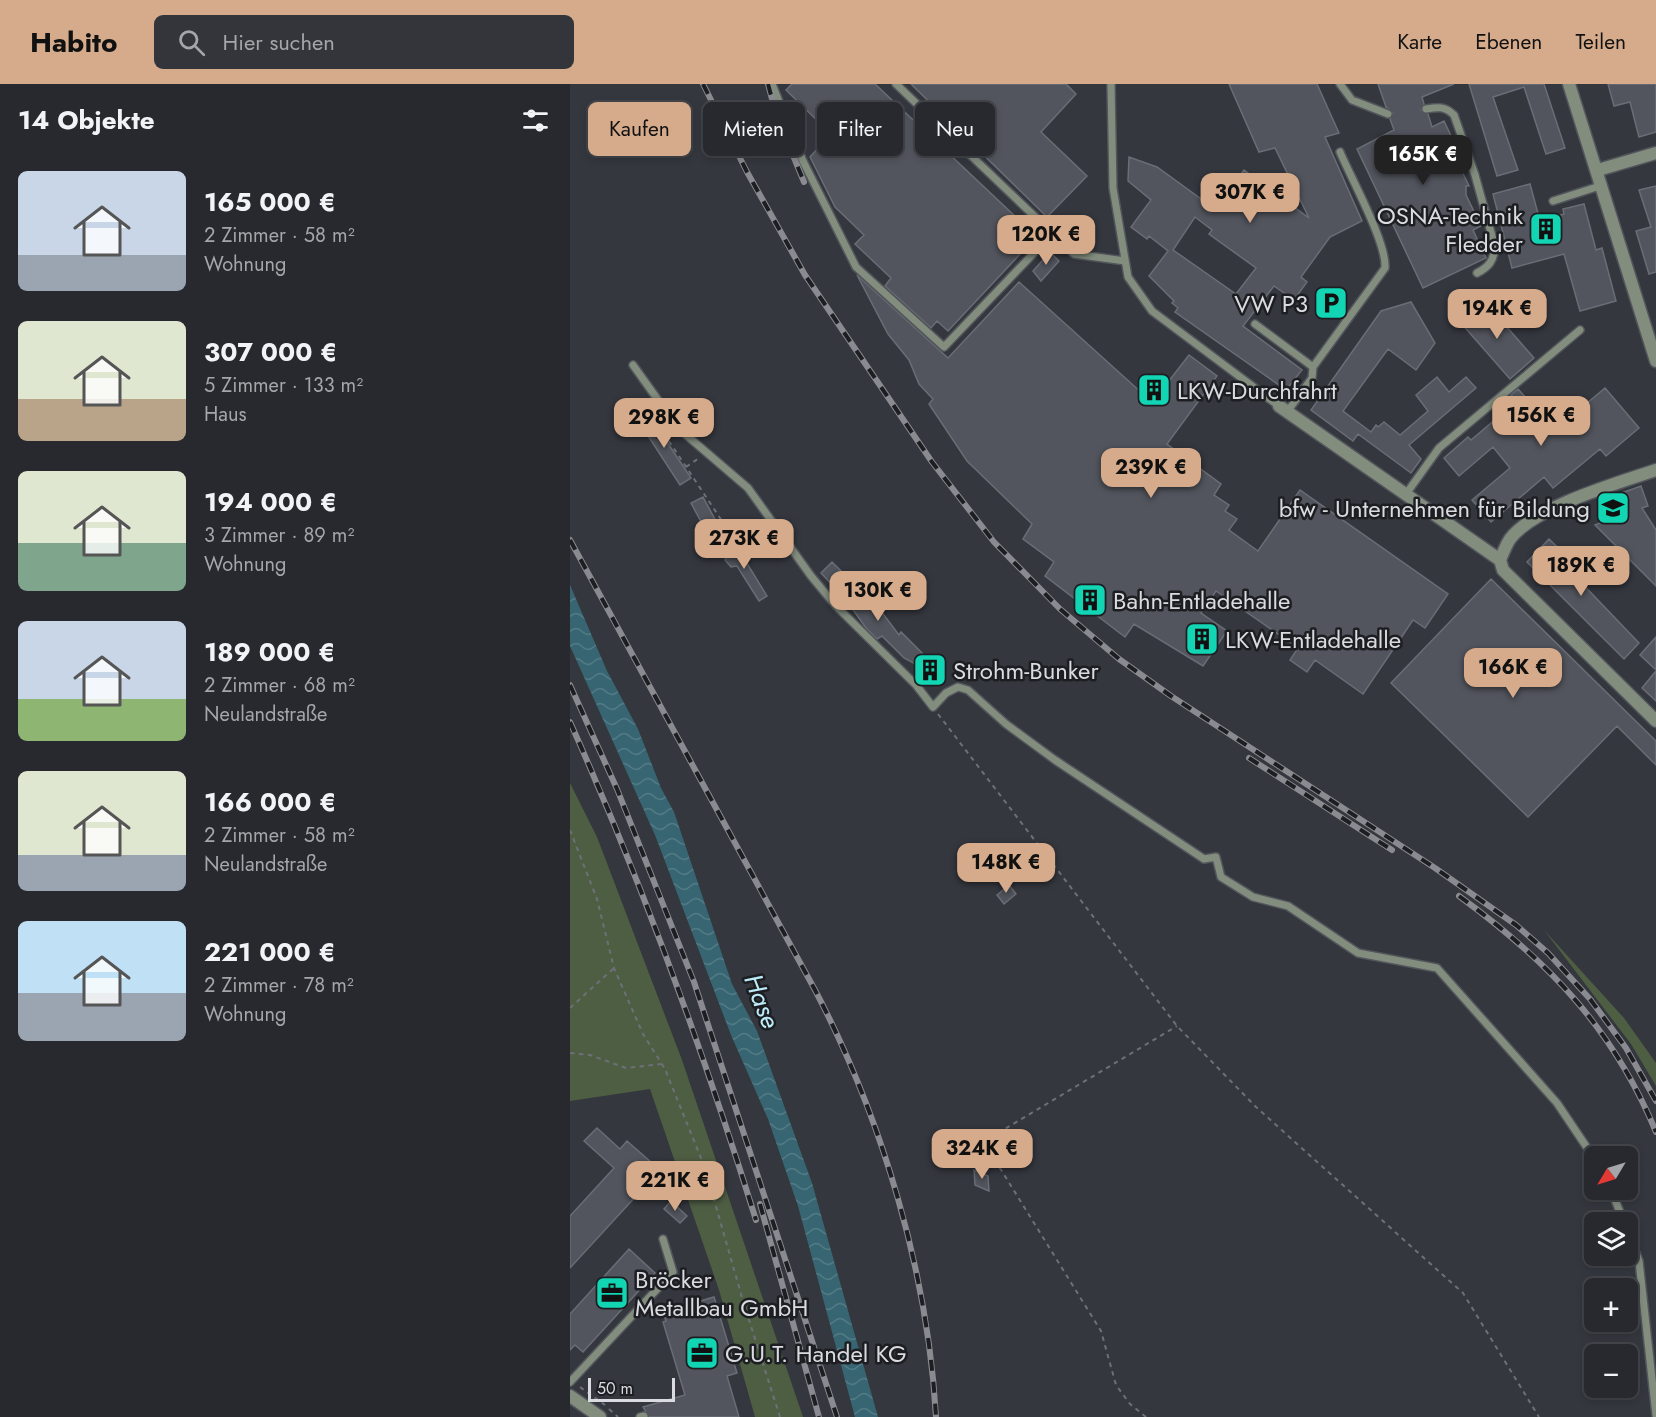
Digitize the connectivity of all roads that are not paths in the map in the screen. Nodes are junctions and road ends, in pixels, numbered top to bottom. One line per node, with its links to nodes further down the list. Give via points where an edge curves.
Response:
1 (772, 84): 13 (lane, via 803,161 856,267 944,347)
2 (896, 84): 13 (lane)
3 (1111, 84): 14 (lane, via 1113,188)
4 (1340, 84): 7 (lane, via 1352,100)
5 (1569, 84): 10 (street)
6 (1426, 109): 15 (lane, via 1448,108 1454,115 1475,175 1495,247 1494,259)
7 (1388, 114)
8 (1340, 153): 21 (lane, via 1382,248 1385,268)
9 (1656, 153): 10 (street)
10 (1598, 170): 11 (street)
11 (1603, 185): 12 (lane); 18 (street)
12 (1553, 201)
13 (1053, 233): 14 (lane, via 1074,254)
14 (1125, 261): 22 (lane, via 1128,277 1152,311)
15 (1477, 273)
16 (1255, 324): 21 (lane)
17 (1580, 330): 24 (lane, via 1438,448)
18 (1654, 347): 19 (street)
19 (1656, 361)
20 (633, 365): 27 (lane, via 678,428 748,488 817,584 933,707 958,687 968,690 1055,760 1204,859 1216,857 1221,877 1253,897 1288,906 1358,953 1437,968 1557,1103)
21 (1313, 367): 22 (lane, via 1312,378)
22 (1283, 409): 24 (street)
23 (1656, 470): 25 (street, via 1580,496 1537,518 1511,538)
24 (1406, 494): 25 (street)
25 (1500, 560): 26 (street, via 1503,570)
26 (1656, 720)
27 (1586, 1146)
28 (663, 1239): 30 (lane, via 673,1272)
29 (1638, 1258): 32 (lane)
30 (570, 1382)
31 (570, 1396): 33 (street)
32 (1656, 1415)
33 (600, 1417)

